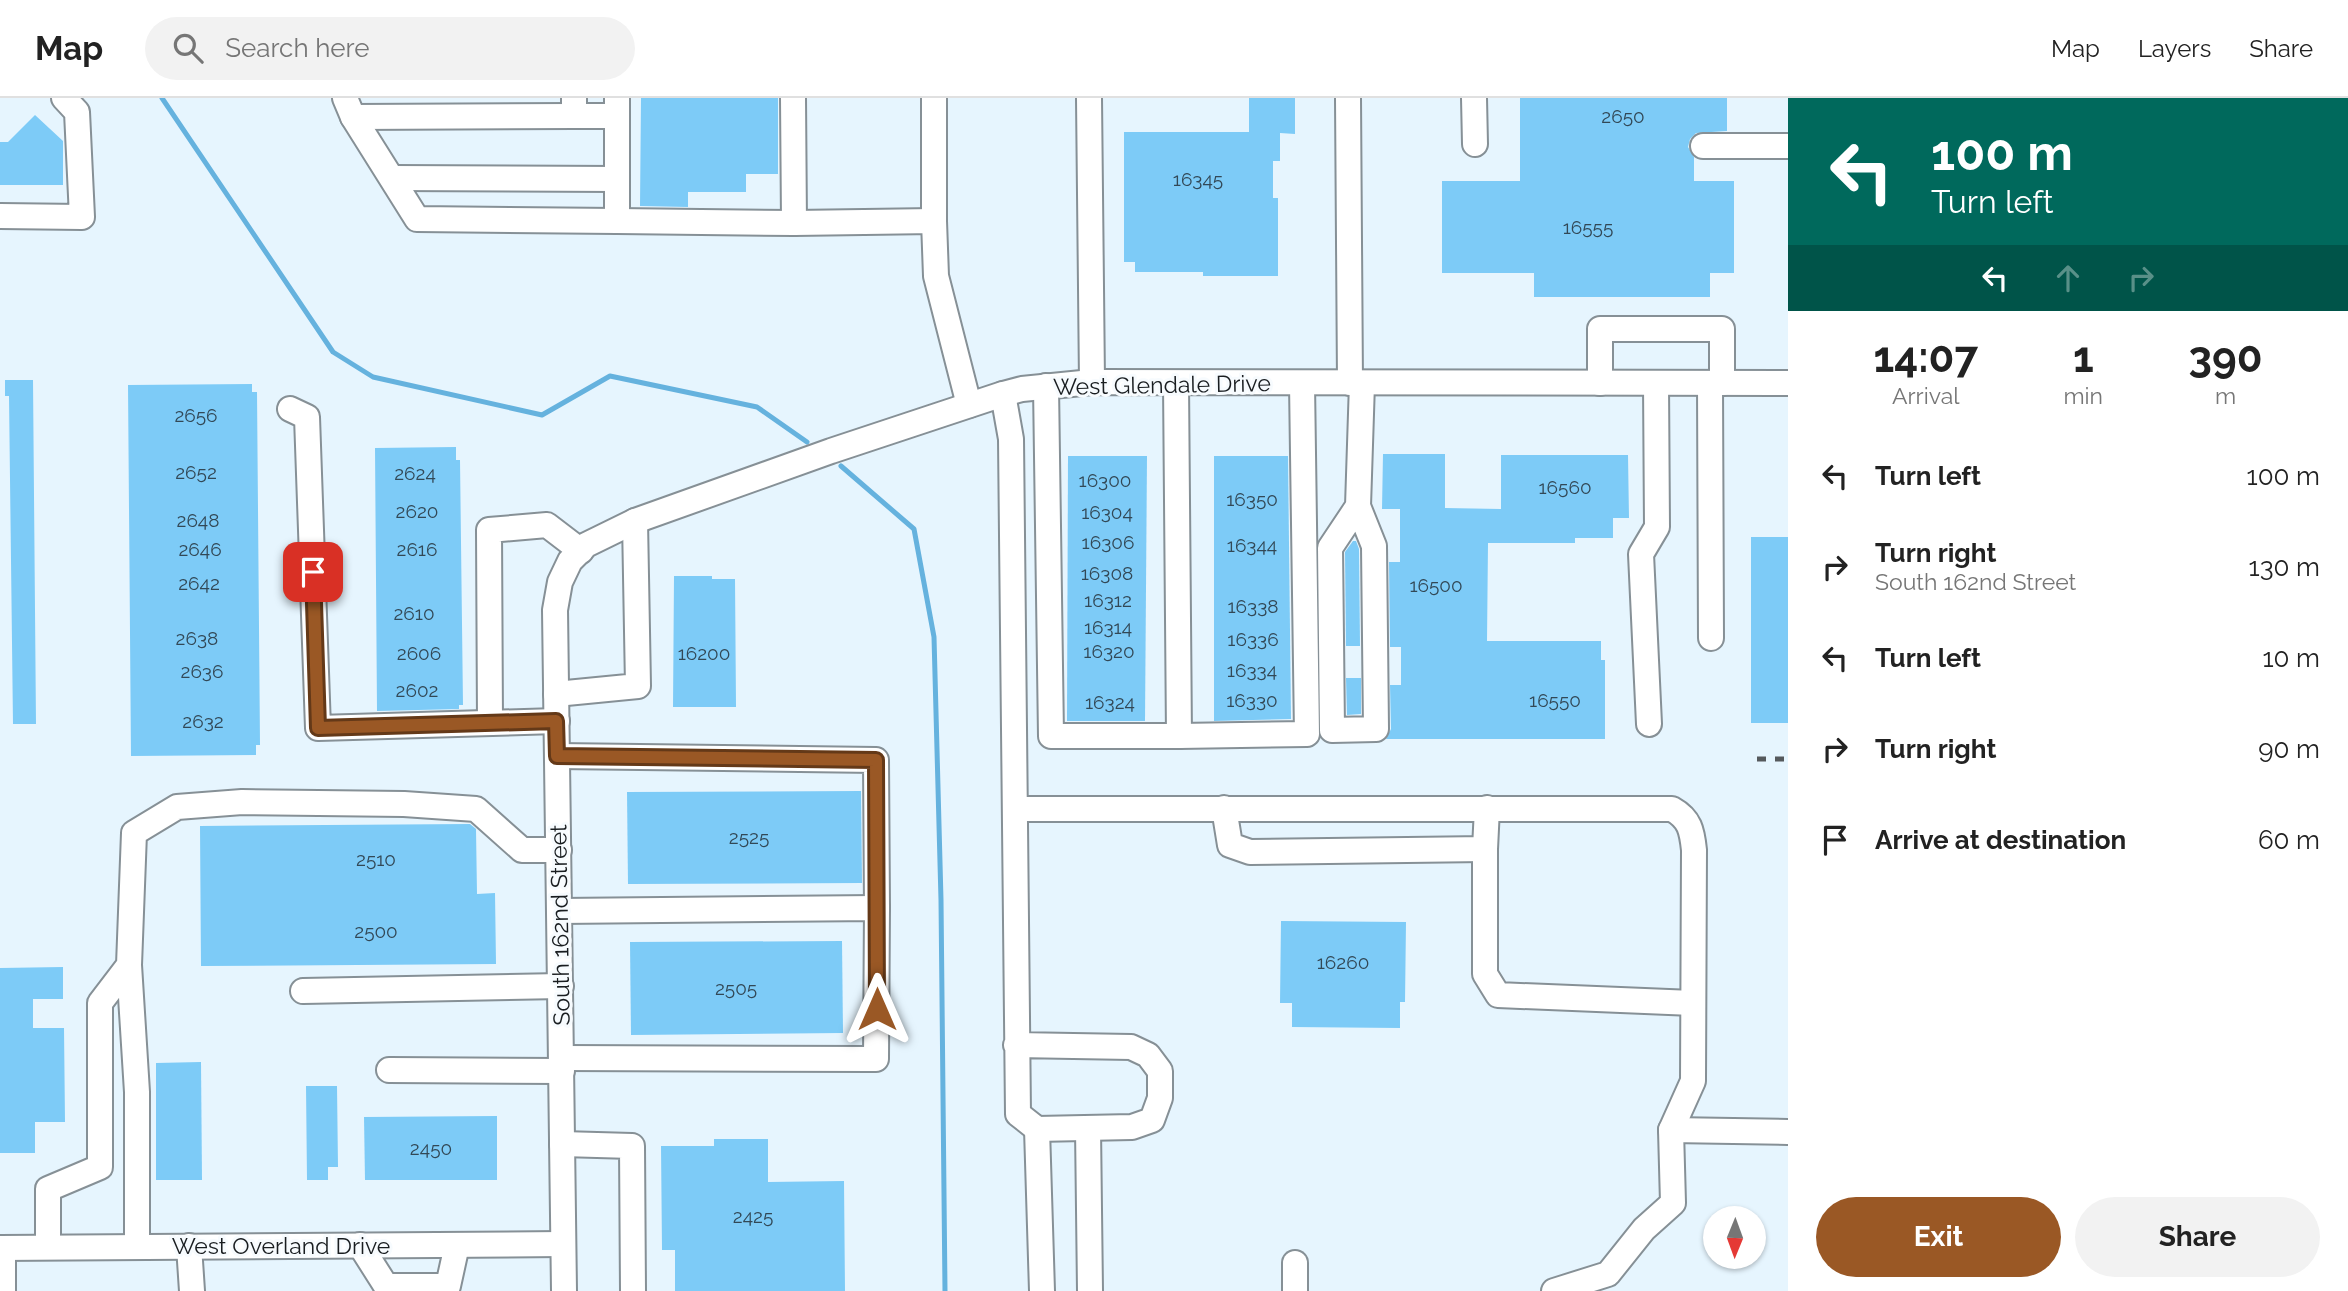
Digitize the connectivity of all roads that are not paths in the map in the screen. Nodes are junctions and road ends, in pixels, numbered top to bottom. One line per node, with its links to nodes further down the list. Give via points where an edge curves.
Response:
1 (64, 98): 15 (street, via 77,112 82,216)
2 (793, 98): 18 (street)
3 (934, 98): 17 (street)
4 (1089, 98): 19 (street)
5 (1348, 98): 22 (street)
6 (1474, 98): 10 (street)
7 (349, 107): 8 (street); 13 (street)
8 (574, 107): 9 (street)
9 (617, 107): 14 (street)
10 (1475, 144)
11 (1703, 146): 12 (street)
12 (1788, 146)
13 (392, 178): 14 (street); 16 (street, via 417,219)
14 (617, 179): 16 (street)
15 (0, 216)
16 (617, 221): 18 (street)
17 (934, 221): 18 (street); 29 (street, via 936,276)
18 (794, 223)
19 (1092, 382): 20 (street, West Glendale Drive); 27 (street, West Glendale Drive)
20 (1176, 383): 21 (street, West Glendale Drive); 39 (street)
21 (1302, 383): 22 (street, West Glendale Drive); 39 (street, via 1307,734)
22 (1356, 383): 23 (street, West Glendale Drive); 31 (street)
23 (1600, 383): 24 (street, West Glendale Drive); 25 (street, via 1600,329 1722,329)
24 (1656, 383): 25 (street, West Glendale Drive); 38 (street, via 1657,527 1641,554)
25 (1716, 383): 26 (street, West Glendale Drive); 34 (street)
26 (1788, 383)
27 (1046, 386): 28 (street, West Glendale Drive); 39 (street, via 1051,736)
28 (1003, 394): 29 (street, West Glendale Drive); 43 (street, via 1011,439)
29 (969, 405): 32 (street, West Glendale Drive)
30 (290, 409): 37 (street, via 307,417 318,728)
31 (1358, 506): 31 (street, via 1374,546 1376,729 1332,730 1331,548)
32 (635, 521): 33 (street, West Glendale Drive, via 586,545); 35 (street, via 638,686)
33 (575, 556): 35 (street, South 162nd Street, via 559,582 555,600); 37 (street, via 547,525 489,530)
34 (1711, 638)
35 (556, 694): 36 (street, South 162nd Street)
36 (556, 721): 37 (street); 40 (street, South 162nd Street)
37 (491, 723)
38 (1649, 724)
39 (1179, 736)
40 (557, 756): 45 (street, South 162nd Street); 46 (street, via 876,760)
41 (1224, 808): 42 (street); 43 (street); 44 (street, via 1230,845 1250,852)
42 (1487, 808): 44 (street); 51 (street, via 1672,810 1686,819 1694,850)
43 (1015, 809): 52 (street)
44 (1485, 849): 51 (street, via 1485,974 1498,995)
45 (559, 850): 47 (street, South 162nd Street); 48 (street, via 522,850 476,809 242,802 177,807 134,832)
46 (877, 908): 47 (street); 53 (street, via 876,1059)
47 (560, 911): 49 (street, South 162nd Street)
48 (129, 965): 64 (street, via 100,1003 100,1167 48,1189); 65 (street, via 137,1092)
49 (561, 986): 50 (street); 53 (street, South 162nd Street)
50 (303, 991)
51 (1693, 1003): 57 (street, via 1693,1081)
52 (1017, 1045): 55 (street, via 1130,1047 1149,1055 1160,1071 1160,1098 1152,1120 1132,1128); 56 (street, via 1018,1114)
53 (562, 1064): 54 (street); 59 (street, South 162nd Street)
54 (389, 1070)
55 (1088, 1128): 56 (street); 73 (street)
56 (1037, 1129): 72 (street)
57 (1671, 1130): 58 (street); 75 (street, via 1673,1203 1644,1229 1608,1274)
58 (1788, 1132)
59 (562, 1144): 60 (street, South 162nd Street); 71 (street, via 632,1146)
60 (563, 1244): 62 (street, West Overland Drive); 70 (street, South 162nd Street)
61 (360, 1245): 62 (street, West Overland Drive); 62 (street, via 386,1286 448,1286); 63 (street, West Overland Drive)
62 (457, 1245)
63 (189, 1246): 65 (street, West Overland Drive); 69 (street)
64 (48, 1247): 65 (street, West Overland Drive); 66 (street, West Overland Drive)
65 (137, 1247)
66 (1, 1248): 68 (street)
67 (1295, 1263): 74 (street)
68 (3, 1291)
69 (191, 1291)
70 (564, 1291)
71 (633, 1291)
72 (1042, 1291)
73 (1090, 1291)
74 (1295, 1291)
75 (1554, 1291)

